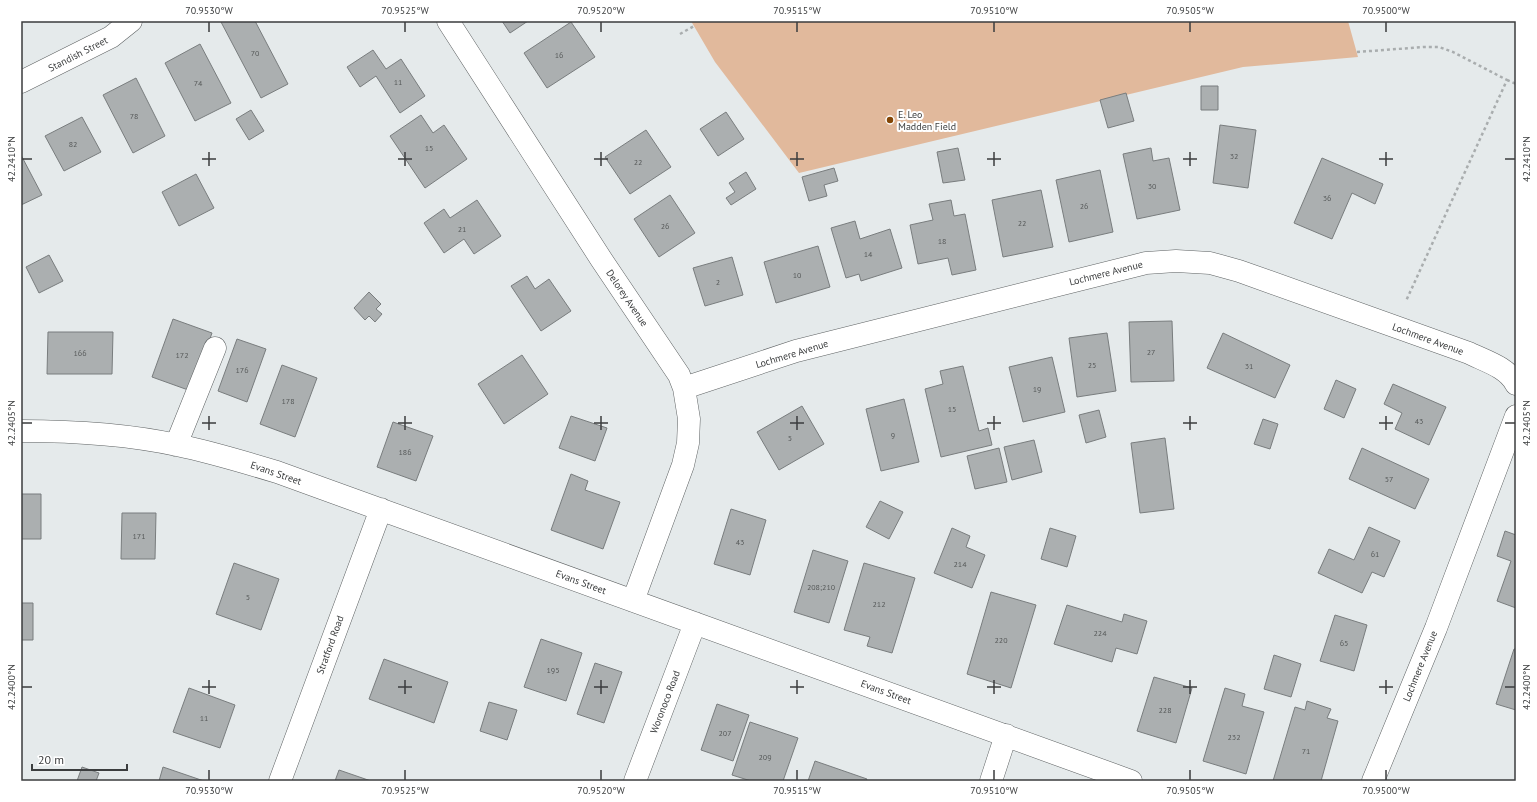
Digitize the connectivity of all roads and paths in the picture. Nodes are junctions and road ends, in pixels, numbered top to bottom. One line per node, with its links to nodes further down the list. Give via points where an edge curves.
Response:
1 (132, 21): 7 (street, Standish Street, via 111,37)
2 (448, 21): 12 (street, Delorey Avenue, via 623,292 661,346)
3 (694, 26): 4 (path)
4 (680, 34)
5 (1357, 52): 6 (path, via 1439,47)
6 (1507, 80): 8 (path); 9 (path)
7 (21, 82)
8 (1516, 84)
9 (1394, 326): 11 (street, Lochmere Avenue, via 1498,367); 12 (street, Lochmere Avenue, via 1239,271 1210,263 1176,260 1146,263 796,351)
10 (215, 348): 15 (street)
11 (1516, 384)
12 (684, 388): 17 (street, Delorey Avenue, via 689,420 688,443 683,465)
13 (1516, 416): 24 (street, Lochmere Avenue, via 1436,628)
14 (21, 431): 15 (street, Evans Street, via 139,438)
15 (176, 445): 16 (street, Evans Street, via 270,470)
16 (381, 509): 17 (street, Evans Street); 20 (street, Stratford Road)
17 (633, 601): 18 (street, Evans Street)
18 (695, 623): 19 (street, Evans Street); 21 (street, Woronoco Road)
19 (1006, 735): 22 (street); 23 (street, Evans Street)
20 (280, 781)
21 (635, 781)
22 (991, 781)
23 (1131, 781)
24 (1373, 781)

